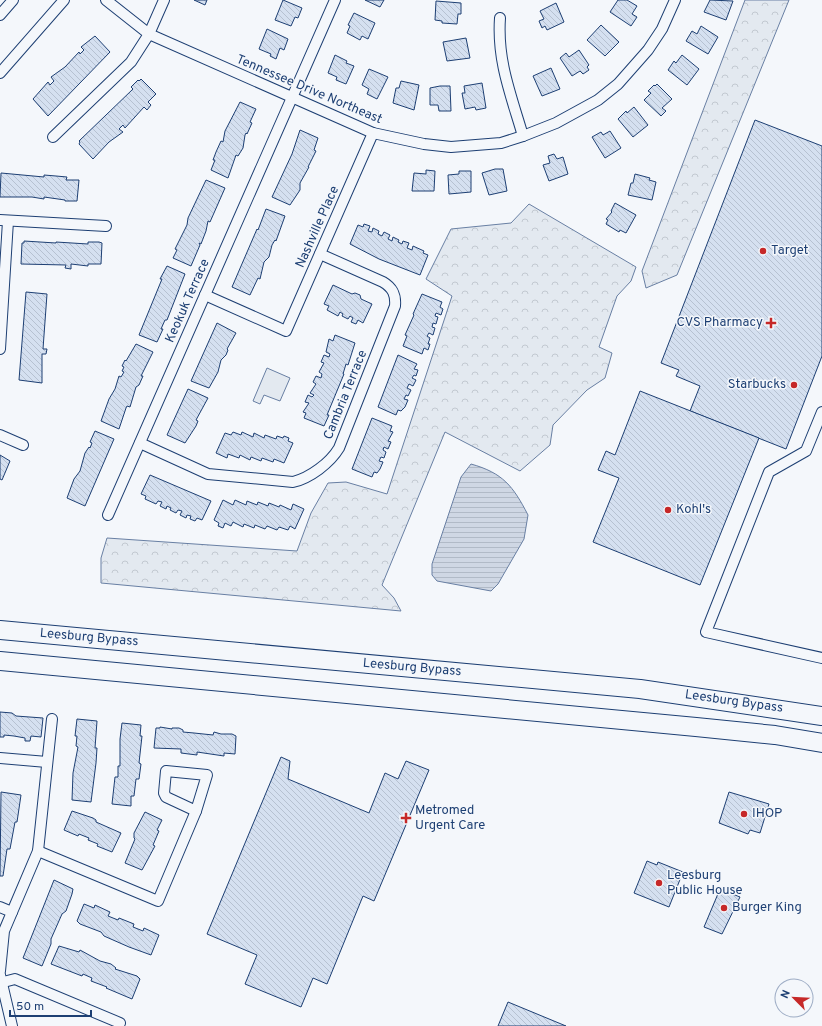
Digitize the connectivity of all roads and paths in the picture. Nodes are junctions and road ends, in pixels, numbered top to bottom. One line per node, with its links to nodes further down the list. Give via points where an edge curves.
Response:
1 (13, 0): 7 (street)
2 (64, 0): 10 (street)
3 (106, 0): 9 (street, Tennessee Drive Northeast)
4 (164, 0): 9 (street)
5 (335, 0): 11 (street, Keokuk Terrace)
6 (675, 0): 13 (street, Tennessee Drive Northeast, via 662,29 648,50 618,84 577,113)
7 (0, 15)
8 (500, 18): 13 (street, via 498,40 501,59)
9 (149, 34): 11 (street, Tennessee Drive Northeast); 14 (street, via 131,62)
10 (0, 73)
11 (292, 97): 12 (street, Tennessee Drive Northeast); 18 (street, Keokuk Terrace)
12 (373, 133): 13 (street, Tennessee Drive Northeast, via 450,147 501,143); 17 (street, Nashville Place)
13 (523, 136)
14 (53, 137)
15 (4, 220): 16 (street); 19 (street)
16 (106, 226)
17 (320, 254): 18 (street, Nashville Place, via 286,331); 22 (street, Cambria Terrace, via 383,282 389,286 396,299 335,456 306,478 293,482 208,474)
18 (205, 295): 22 (street, Keokuk Terrace)
19 (0, 349)
20 (822, 412): 26 (street, via 806,451 770,472 706,632)
21 (0, 435): 23 (street)
22 (140, 444): 24 (street, Keokuk Terrace)
23 (23, 445)
24 (108, 515)
25 (0, 630): 28 (highway, Leesburg Bypass, via 640,689)
26 (822, 658)
27 (0, 661): 30 (highway, Leesburg Bypass, via 696,727 775,735)
28 (822, 716)
29 (52, 719): 32 (street)
30 (822, 743)
31 (0, 758): 32 (street)
32 (47, 762): 34 (street)
33 (196, 811): 33 (street, via 207,775 166,771 166,797); 34 (street, via 158,901)
34 (38, 851): 36 (street)
35 (0, 907): 36 (street)
36 (12, 912): 37 (street, via 4,931)
37 (1, 977): 38 (street, via 16,979); 39 (street)
38 (120, 1023)
39 (12, 1026)

